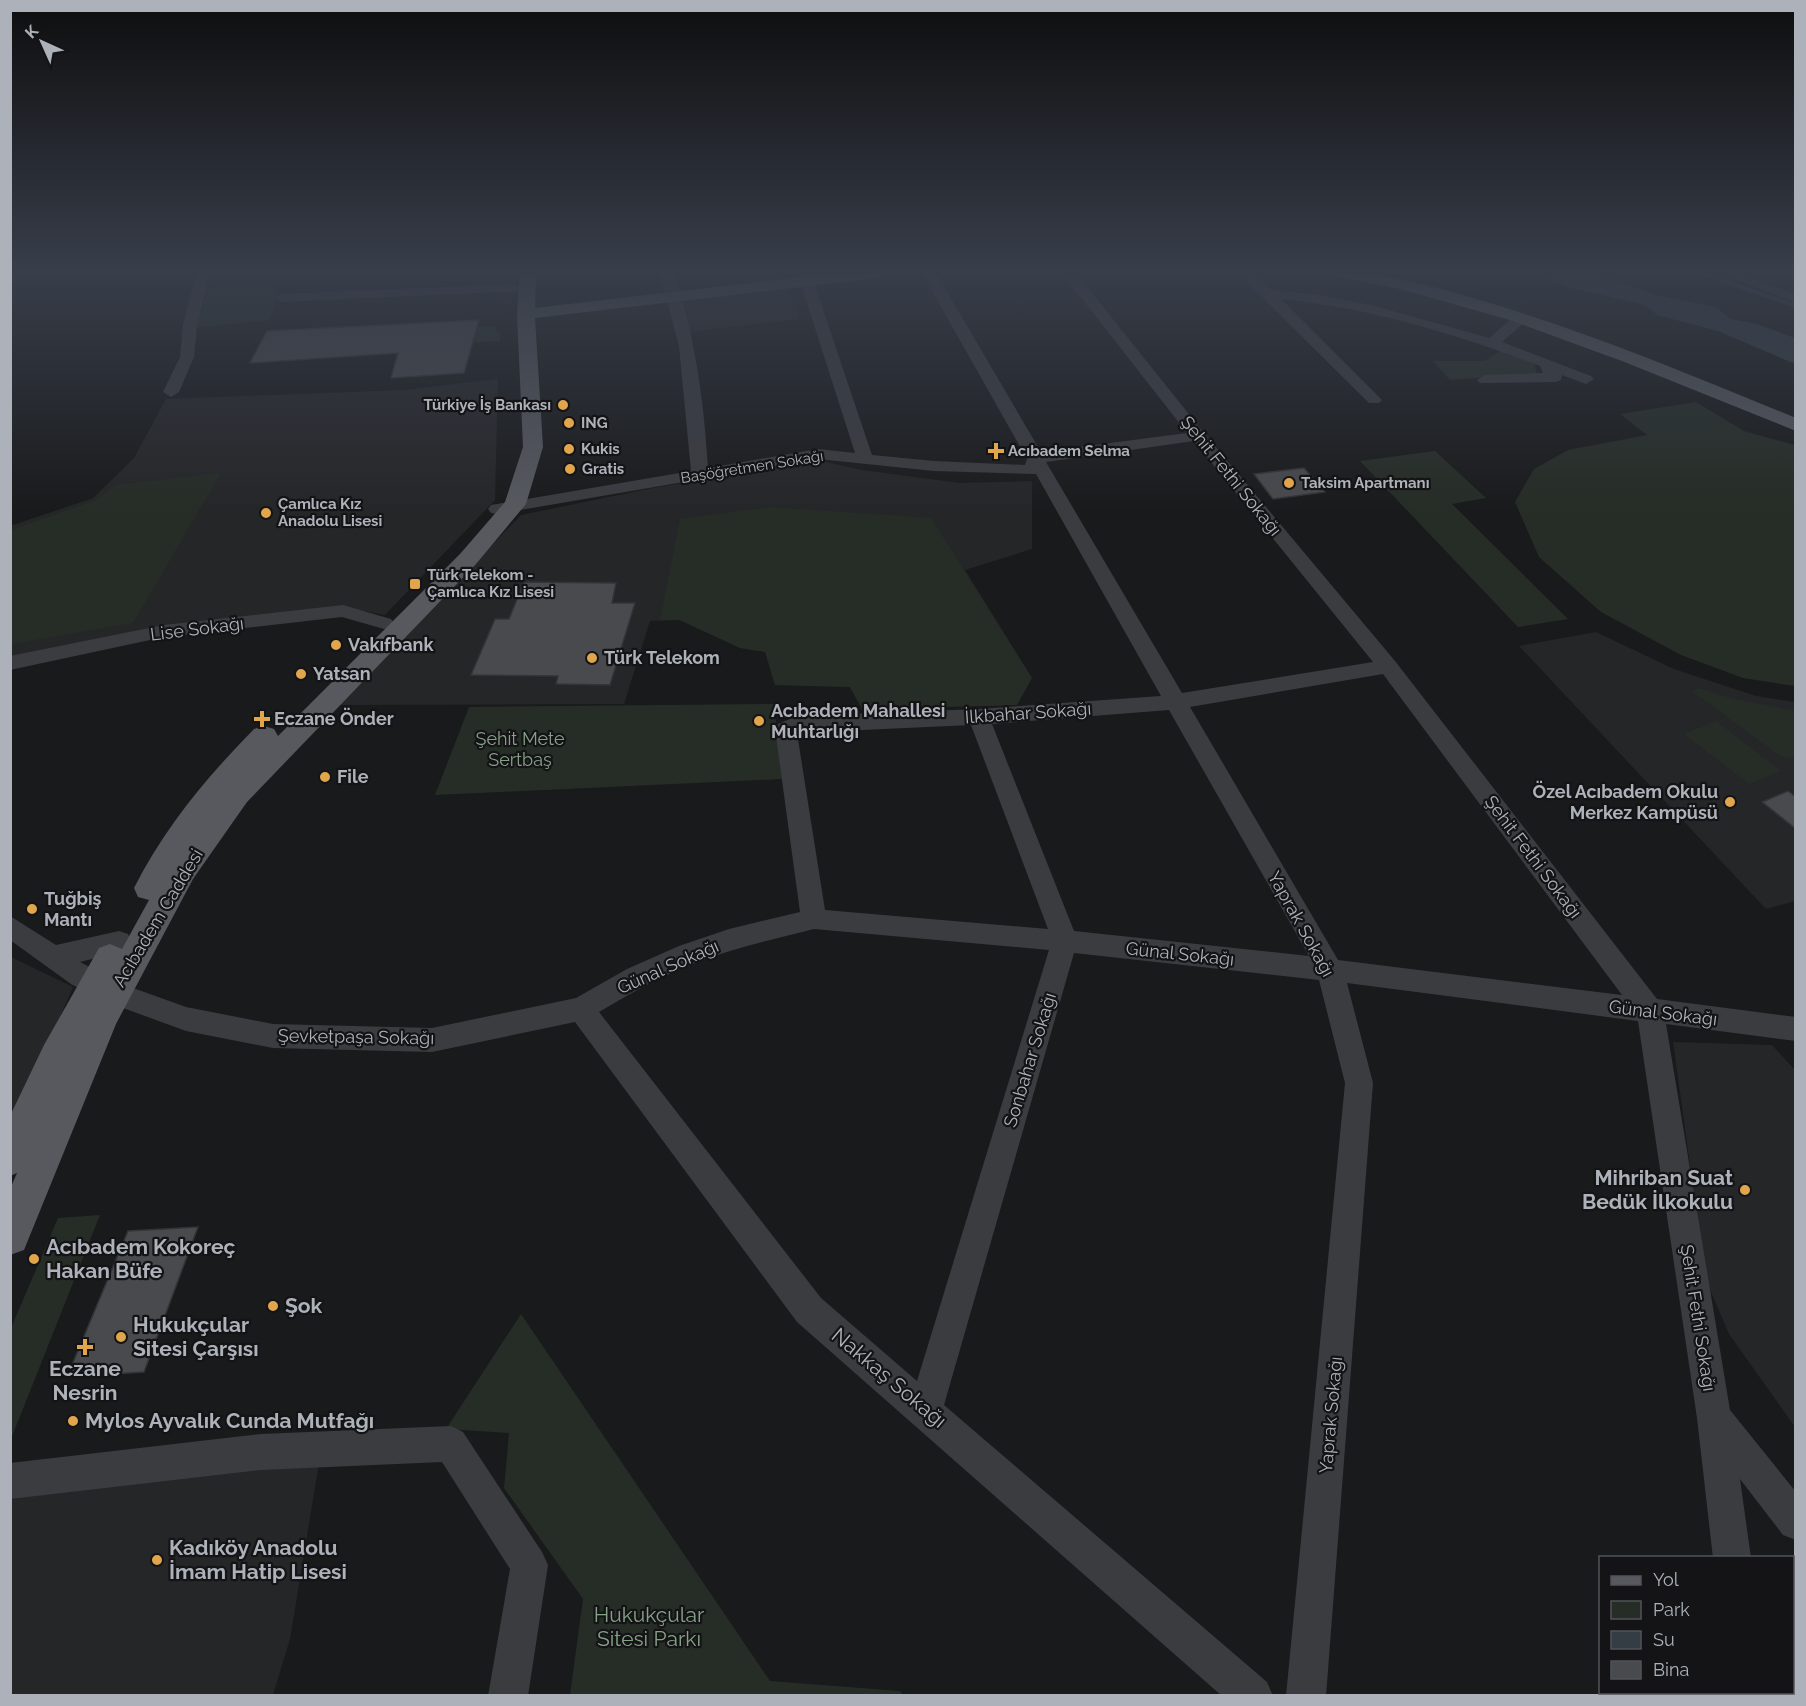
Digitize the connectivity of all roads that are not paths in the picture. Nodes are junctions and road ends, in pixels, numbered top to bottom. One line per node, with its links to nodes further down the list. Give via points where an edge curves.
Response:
1 (187, 353): 15 (street)
2 (517, 353): 27 (main road, Acıbadem Caddesi, via 515,432)
3 (528, 353): 27 (main road, Acıbadem Caddesi, via 533,447)
4 (685, 353): 26 (street, via 697,421)
5 (829, 353): 25 (street)
6 (975, 353): 24 (street, Yaprak Sokağı)
7 (1132, 353): 22 (street, Şehit Fethi Sokağı)
8 (1329, 353): 17 (street)
9 (1520, 353): 12 (street)
10 (1621, 353): 19 (main road)
11 (1638, 353): 16 (main road)
12 (1536, 358): 13 (street); 14 (street, via 1556,377)
13 (1586, 379)
14 (1485, 380)
15 (171, 392)
16 (1744, 392): 18 (main road); 20 (main road)
17 (1374, 400)
18 (1796, 407)
19 (1760, 410): 21 (main road); 23 (main road)
20 (1796, 413)
21 (1796, 425)
22 (1198, 436): 24 (street); 30 (street, Şehit Fethi Sokağı)
23 (1796, 436)
24 (1036, 458): 25 (street, Başöğretmen Sokağı, via 1031,470); 31 (street, Yaprak Sokağı)
25 (866, 460): 26 (street, Başöğretmen Sokağı, via 818,454)
26 (700, 474): 27 (street, Başöğretmen Sokağı)
27 (505, 507): 28 (main road, Acıbadem Caddesi); 39 (main road, Acıbadem Caddesi, via 468,559 235,796 182,870)
28 (384, 622): 29 (street, Lise Sokağı, via 344,611 164,631); 36 (main road, Acıbadem Caddesi, via 309,690 221,780 179,834)
29 (10, 663)
30 (1388, 666): 31 (street, İlkbahar Sokağı); 41 (street, Şehit Fethi Sokağı)
31 (1175, 702): 32 (street, İlkbahar Sokağı); 38 (street, Yaprak Sokağı)
32 (979, 717): 33 (street, İlkbahar Sokağı, via 797,724 786,729); 35 (street)
33 (814, 919): 35 (street, Günal Sokağı); 40 (street, Günal Sokağı, via 688,954 636,977)
34 (10, 926): 37 (street, Şevketpaşa Sokağı)
35 (1065, 941): 38 (street, Günal Sokağı); 45 (street, Sonbahar Sokağı)
36 (119, 942): 37 (street); 39 (main road, Acıbadem Caddesi)
37 (56, 956): 39 (street, Şevketpaşa Sokağı, via 80,976)
38 (1330, 970): 41 (street, Günal Sokağı); 52 (street, Yaprak Sokağı, via 1359,1083)
39 (114, 992): 40 (street, Şevketpaşa Sokağı, via 186,1019 273,1036 432,1040); 43 (main road, Acıbadem Caddesi, via 56,1056); 44 (main road, Acıbadem Caddesi)
40 (581, 1009): 45 (street, Nakkaş Sokağı, via 809,1310)
41 (1650, 1011): 42 (street, Günal Sokağı); 46 (street, Şehit Fethi Sokağı)
42 (1792, 1031)
43 (10, 1158)
44 (10, 1236)
45 (926, 1409): 51 (street, Nakkaş Sokağı)
46 (1714, 1418): 48 (street); 49 (street, Şehit Fethi Sokağı)
47 (10, 1481): 50 (street, via 261,1452 451,1444 529,1565)
48 (1796, 1522)
49 (1732, 1556)
50 (508, 1695)
51 (1253, 1695)
52 (1306, 1695)

